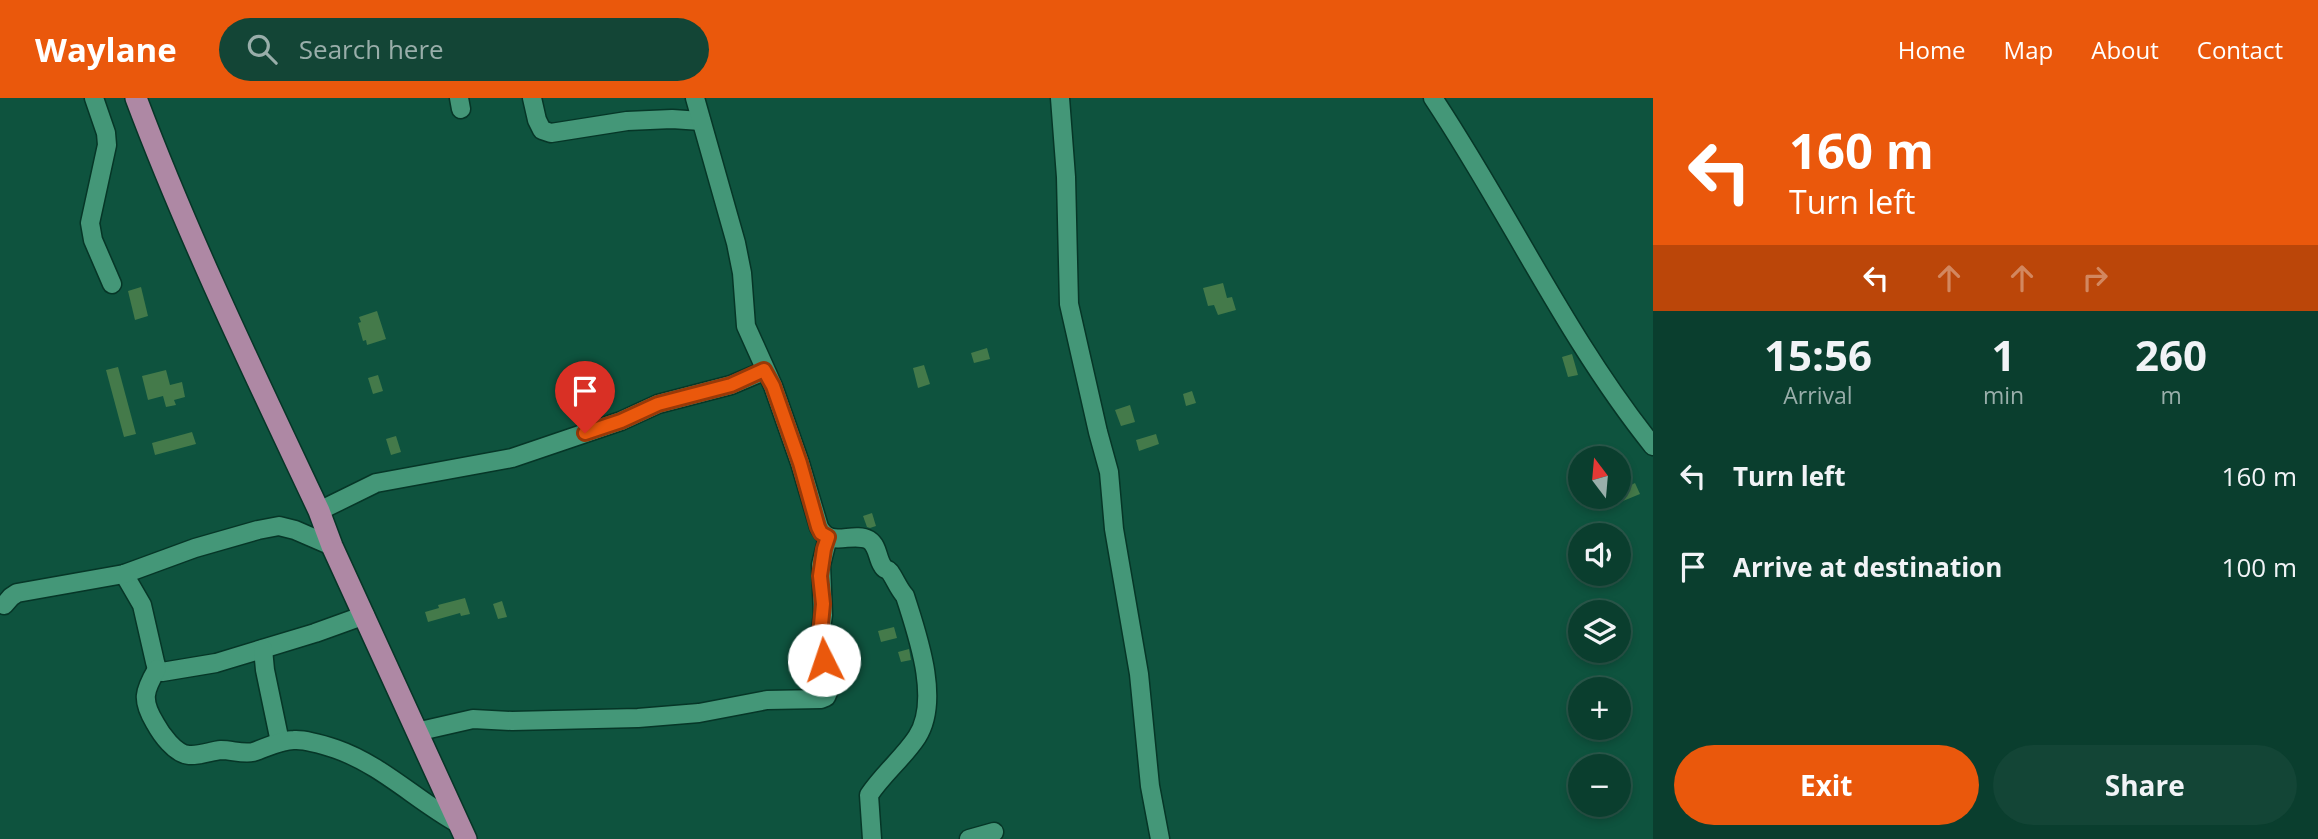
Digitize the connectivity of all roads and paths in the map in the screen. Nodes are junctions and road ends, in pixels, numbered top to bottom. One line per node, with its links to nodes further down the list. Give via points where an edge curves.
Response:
1 (94, 98): 8 (street, via 107,145 90,223)
2 (136, 98): 11 (main road, via 167,181)
3 (532, 98): 7 (street, via 542,130 551,132 627,121)
4 (695, 98): 7 (street)
5 (1060, 98): 25 (street, via 1069,304 1109,472)
6 (1433, 98): 10 (street, via 1556,302)
7 (701, 121): 9 (street, via 736,243 746,326)
8 (112, 284)
9 (764, 370): 11 (street, via 512,458 376,483); 12 (street, via 800,463 818,527)
10 (1653, 446)
11 (319, 511): 13 (main road)
12 (828, 537): 19 (street, via 820,576 820,635 830,690 826,697 767,700 638,718 472,719); 23 (street, via 864,539 874,545 881,564 905,596 928,681 928,713 918,736 869,795)
13 (332, 546): 14 (street, via 279,526); 16 (main road)
14 (124, 573): 15 (street, via 17,593); 18 (street, via 142,605)
15 (4, 605)
16 (365, 615): 17 (street); 19 (main road)
17 (263, 649): 18 (street, via 169,672); 20 (street)
18 (157, 669): 20 (street, via 146,688 148,712 159,731 184,754 245,753)
19 (416, 732): 21 (main road)
20 (279, 742): 21 (street, via 295,740 336,749 359,760)
21 (463, 832)
22 (994, 832): 24 (street)
23 (872, 839)
24 (969, 839)
25 (1160, 839)

